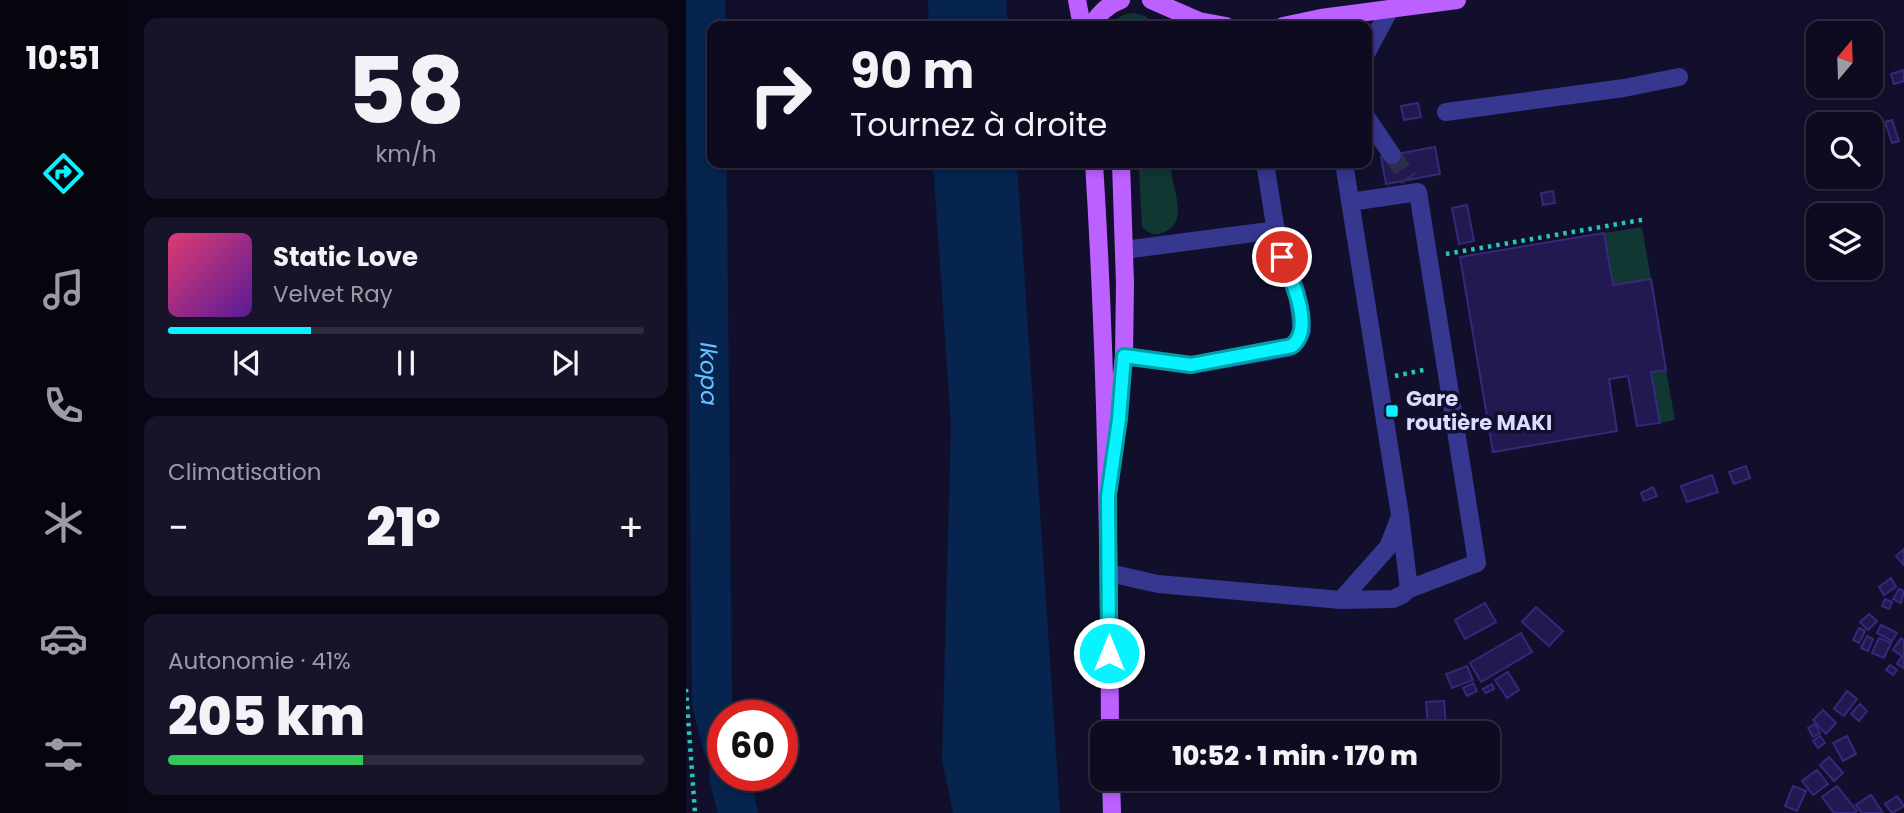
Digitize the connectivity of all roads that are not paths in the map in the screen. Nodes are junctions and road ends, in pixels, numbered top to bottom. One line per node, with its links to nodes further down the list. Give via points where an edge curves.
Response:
1 (1077, 0): 6 (main road)
2 (1121, 0): 7 (main road)
3 (1457, 0): 5 (main road)
4 (1160, 4): 8 (main road); 9 (main road)
5 (1390, 9): 10 (main road); 11 (lane)
6 (1081, 21)
7 (1094, 21)
8 (1177, 21)
9 (1199, 21)
10 (1327, 21)
11 (1372, 43)
12 (1679, 77): 13 (lane)
13 (1446, 112)
14 (1372, 125): 15 (lane)
15 (1392, 155)
16 (1094, 168): 24 (main road)
17 (1121, 168): 22 (main road)
18 (1266, 168): 21 (lane)
19 (1345, 168): 20 (lane)
20 (1350, 202): 25 (lane); 27 (lane, via 1414,186 1477,563)
21 (1277, 230): 22 (lane); 23 (lane, via 1297,293 1302,331 1297,342 1287,348 1191,365)
22 (1124, 250): 23 (main road)
23 (1124, 356): 24 (main road)
24 (1108, 496): 26 (main road)
25 (1400, 516): 27 (lane); 28 (lane, via 1388,547)
26 (1109, 573): 28 (lane, via 1158,584); 29 (main road)
27 (1409, 589): 28 (lane, via 1394,599)
28 (1340, 600)
29 (1110, 721)
30 (1111, 791): 31 (main road)
31 (1112, 813)

